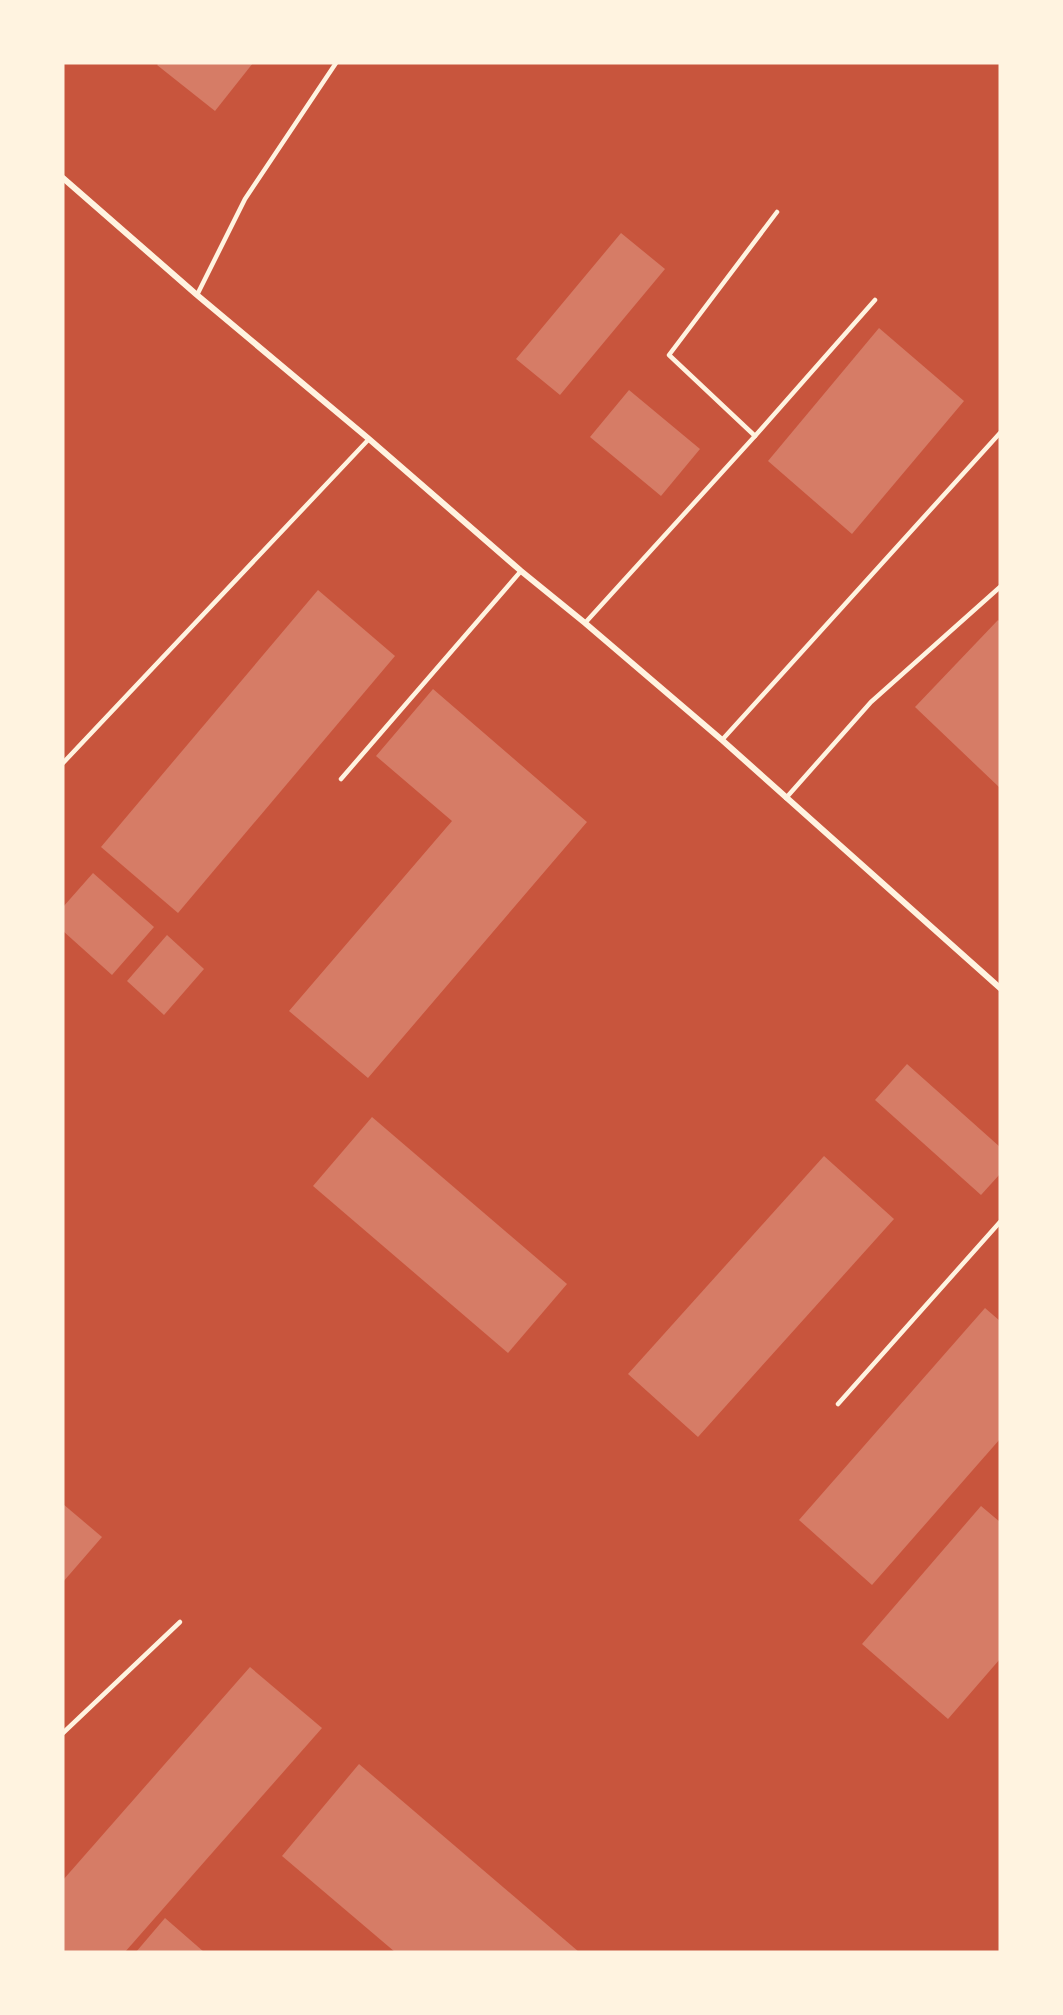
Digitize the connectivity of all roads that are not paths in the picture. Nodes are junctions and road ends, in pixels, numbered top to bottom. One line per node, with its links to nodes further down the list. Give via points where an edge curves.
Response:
1 (336, 63): 4 (lane, via 245,199)
2 (63, 178): 4 (street)
3 (777, 212): 7 (lane, via 669,355)
4 (197, 295): 8 (street)
5 (875, 300): 7 (lane)
6 (1000, 433): 12 (lane)
7 (755, 436): 11 (lane)
8 (369, 439): 9 (street); 13 (lane)
9 (522, 571): 11 (street); 14 (lane)
10 (1000, 587): 15 (lane, via 871,702)
11 (585, 623): 12 (street)
12 (722, 740): 15 (street)
13 (63, 763)
14 (341, 779)
15 (786, 798): 16 (street)
16 (1000, 988)
17 (1000, 1221): 18 (lane)
18 (838, 1404)
19 (180, 1622): 20 (lane)
20 (63, 1733)

